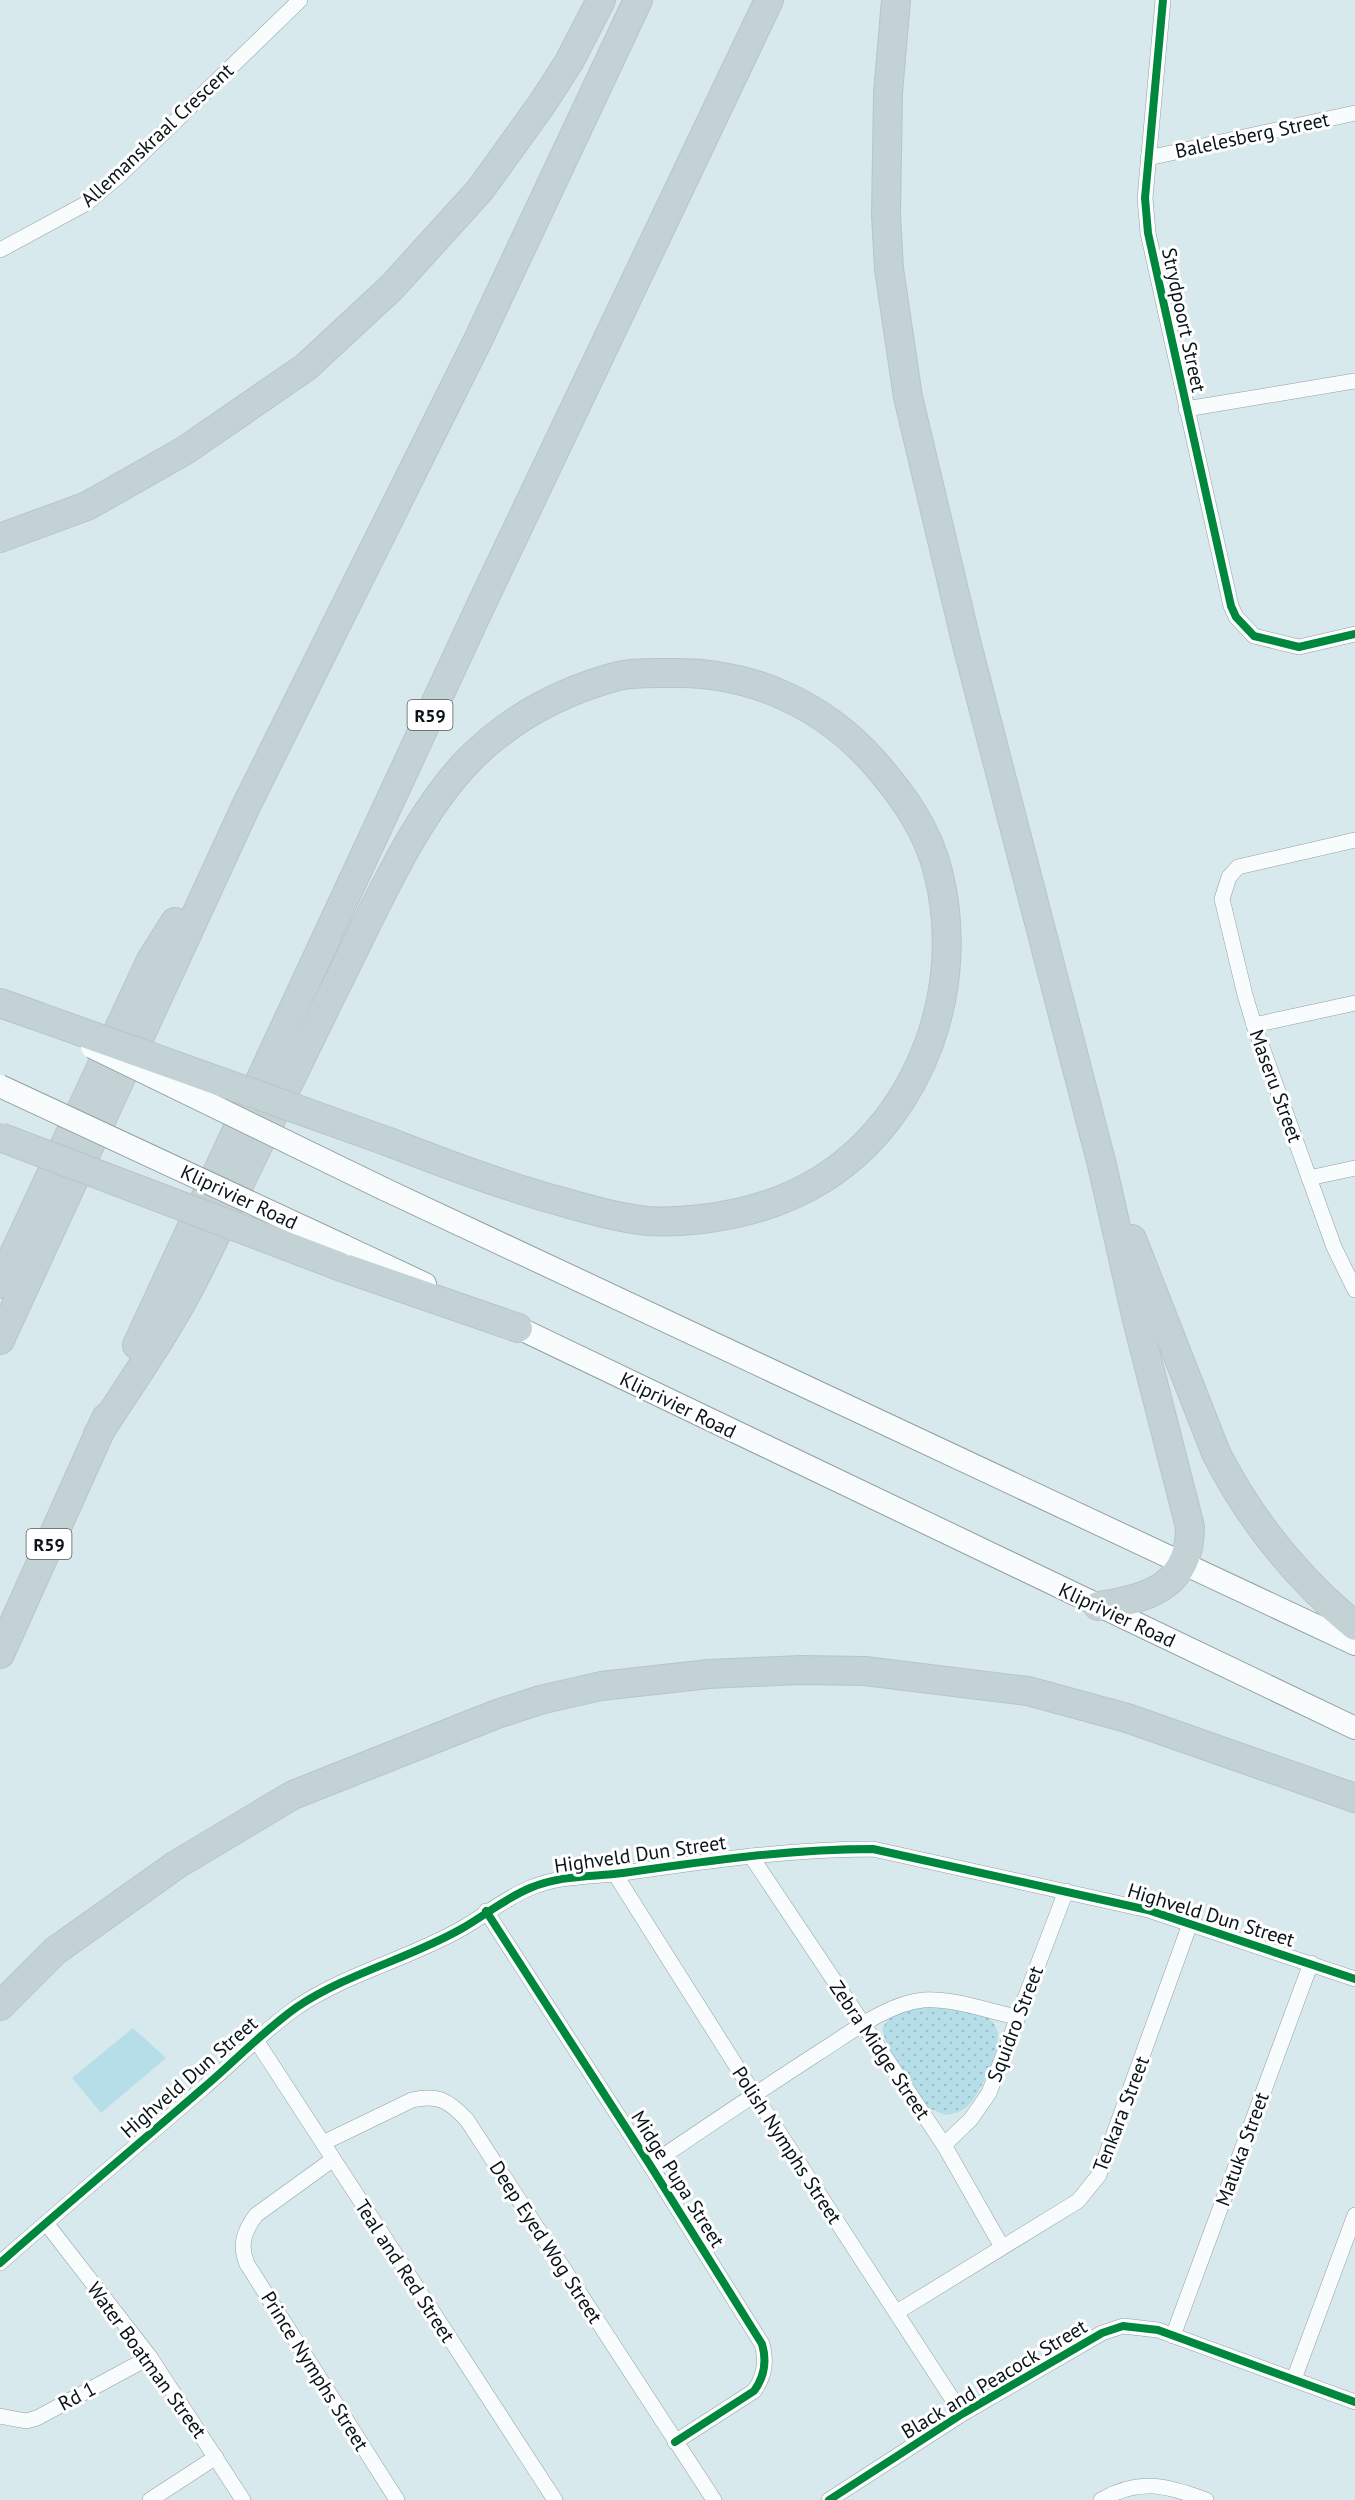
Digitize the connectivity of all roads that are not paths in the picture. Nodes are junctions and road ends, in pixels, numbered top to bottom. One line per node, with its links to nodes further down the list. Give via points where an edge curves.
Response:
1 (300, 0): 9 (street, Allemanskraal Crescent, via 87,203)
2 (601, 0): 12 (highway, via 569,62 486,183 392,287 306,367 184,451 96,500)
3 (638, 0): 14 (highway, via 478,340)
4 (769, 0): 30 (highway, R59, via 482,603)
5 (896, 0): 22 (highway, via 888,93 886,215 889,269 908,397 969,652)
6 (1163, 0): 8 (street, Strydpoort Street)
7 (1355, 113): 8 (street, Balelesberg Street)
8 (1148, 158): 11 (street, Strydpoort Street, via 1144,198 1148,233)
9 (0, 250)
10 (1355, 381): 11 (street)
11 (1186, 409): 13 (street, Strydpoort Street, via 1236,617 1254,636 1299,647)
12 (0, 538)
13 (1355, 634)
14 (246, 806): 26 (highway, via 152,960); 29 (highway)
15 (1355, 840): 19 (street, Maseru Street, via 1246,864 1229,877 1222,899)
16 (1355, 1003): 19 (street)
17 (0, 1004): 18 (highway)
18 (33, 1016): 30 (highway, bridge, via 389,1142 458,1169 548,1198 651,1221 724,1216 769,1205 824,1178 866,1143 893,1113 925,1054 941,1001 947,966 944,899 929,847 899,791 851,737 798,701 774,691 724,676 641,673 619,676 555,698 511,724 468,761 439,797 403,855 299,1060 189,1290); 31 (main road, bridge, via 384,1189)
19 (1254, 1026): 24 (street, Maseru Street)
20 (0, 1086): 25 (main road, Kliprivier Road, bridge)
21 (0, 1137): 25 (highway, bridge)
22 (1102, 1165): 31 (highway, via 1186,1509 1190,1542); 33 (highway, via 1229,1479 1291,1565)
23 (1355, 1168): 24 (street)
24 (1309, 1178): 27 (street, Maseru Street)
25 (342, 1256): 28 (highway)
26 (0, 1284)
27 (1355, 1290)
28 (518, 1328): 32 (main road, Kliprivier Road)
29 (0, 1340)
30 (98, 1434): 35 (highway, R59)
31 (1185, 1563): 32 (highway, via 1163,1586 1147,1595); 34 (main road)
32 (1098, 1606): 36 (main road, Kliprivier Road)
33 (1355, 1626)
34 (1355, 1644)
35 (0, 1654)
36 (1355, 1728)
37 (1355, 1798): 45 (highway, via 1127,1718 1028,1691 865,1671 800,1670 709,1674 601,1686 498,1714 293,1795 176,1865 55,1951)
38 (751, 1856): 39 (street, Highveld Dun Street); 40 (street, Highveld Dun Street, via 873,1849); 47 (street, Zebra Midge Street)
39 (615, 1874): 41 (street, Highveld Dun Street, via 580,1875 539,1885); 49 (street, Polish Nymphs Street)
40 (1066, 1891): 42 (street, Highveld Dun Street); 46 (street, Squidro Street)
41 (486, 1911): 48 (street, Highveld Dun Street, via 461,1929 328,1989); 53 (street, Midge Pupa Street)
42 (1191, 1924): 43 (street, Highveld Dun Street); 56 (street, Tenkara Street, via 1099,2175 1078,2201)
43 (1311, 1963): 44 (street, Highveld Dun Street); 59 (street, Matuka Street)
44 (1355, 1978)
45 (0, 2006)
46 (1017, 2017): 47 (street, via 924,2000); 51 (street, Squidro Street, via 989,2093 971,2119)
47 (863, 2024): 49 (street); 51 (street, Zebra Midge Street)
48 (256, 2040): 50 (street, Teal and Red Street); 55 (street, Highveld Dun Street)
49 (754, 2094): 53 (street); 58 (street, Polish Nymphs Street)
50 (323, 2144): 52 (street, Teal and Red Street); 65 (street, Deep Eyed Wog Street, via 412,2100 432,2098 452,2103 467,2120)
51 (944, 2145): 56 (street, Zebra Midge Street)
52 (332, 2160): 69 (street, Prince Nymphs Street, via 256,2215 247,2226 242,2252); 70 (street, Teal and Red Street)
53 (650, 2165): 65 (street, Midge Pupa Street, via 762,2344 765,2355 761,2382 754,2391)
54 (1355, 2215): 61 (street)
55 (46, 2223): 57 (street, Highveld Dun Street); 60 (street, Water Boatman Street)
56 (1002, 2247): 58 (street, Tenkara Street)
57 (0, 2263)
58 (897, 2313): 63 (street, Polish Nymphs Street)
59 (1173, 2336): 61 (street, Black and Peacock Street); 63 (street, Black and Peacock Street, via 1139,2326 1102,2333)
60 (150, 2357): 64 (street, Rd 1, via 37,2418 27,2421); 66 (street, Water Boatman Street)
61 (1294, 2379): 62 (street, Black and Peacock Street)
62 (1355, 2402)
63 (962, 2414): 72 (street, Black and Peacock Street)
64 (0, 2416)
65 (675, 2442): 71 (street, Deep Eyed Wog Street)
66 (216, 2457): 67 (street); 68 (street, Water Boatman Street)
67 (150, 2500)
68 (243, 2500)
69 (397, 2500)
70 (555, 2500)
71 (714, 2500)
72 (829, 2500)
73 (1101, 2500): 74 (street, via 1117,2491 1149,2485)
74 (1206, 2500)

